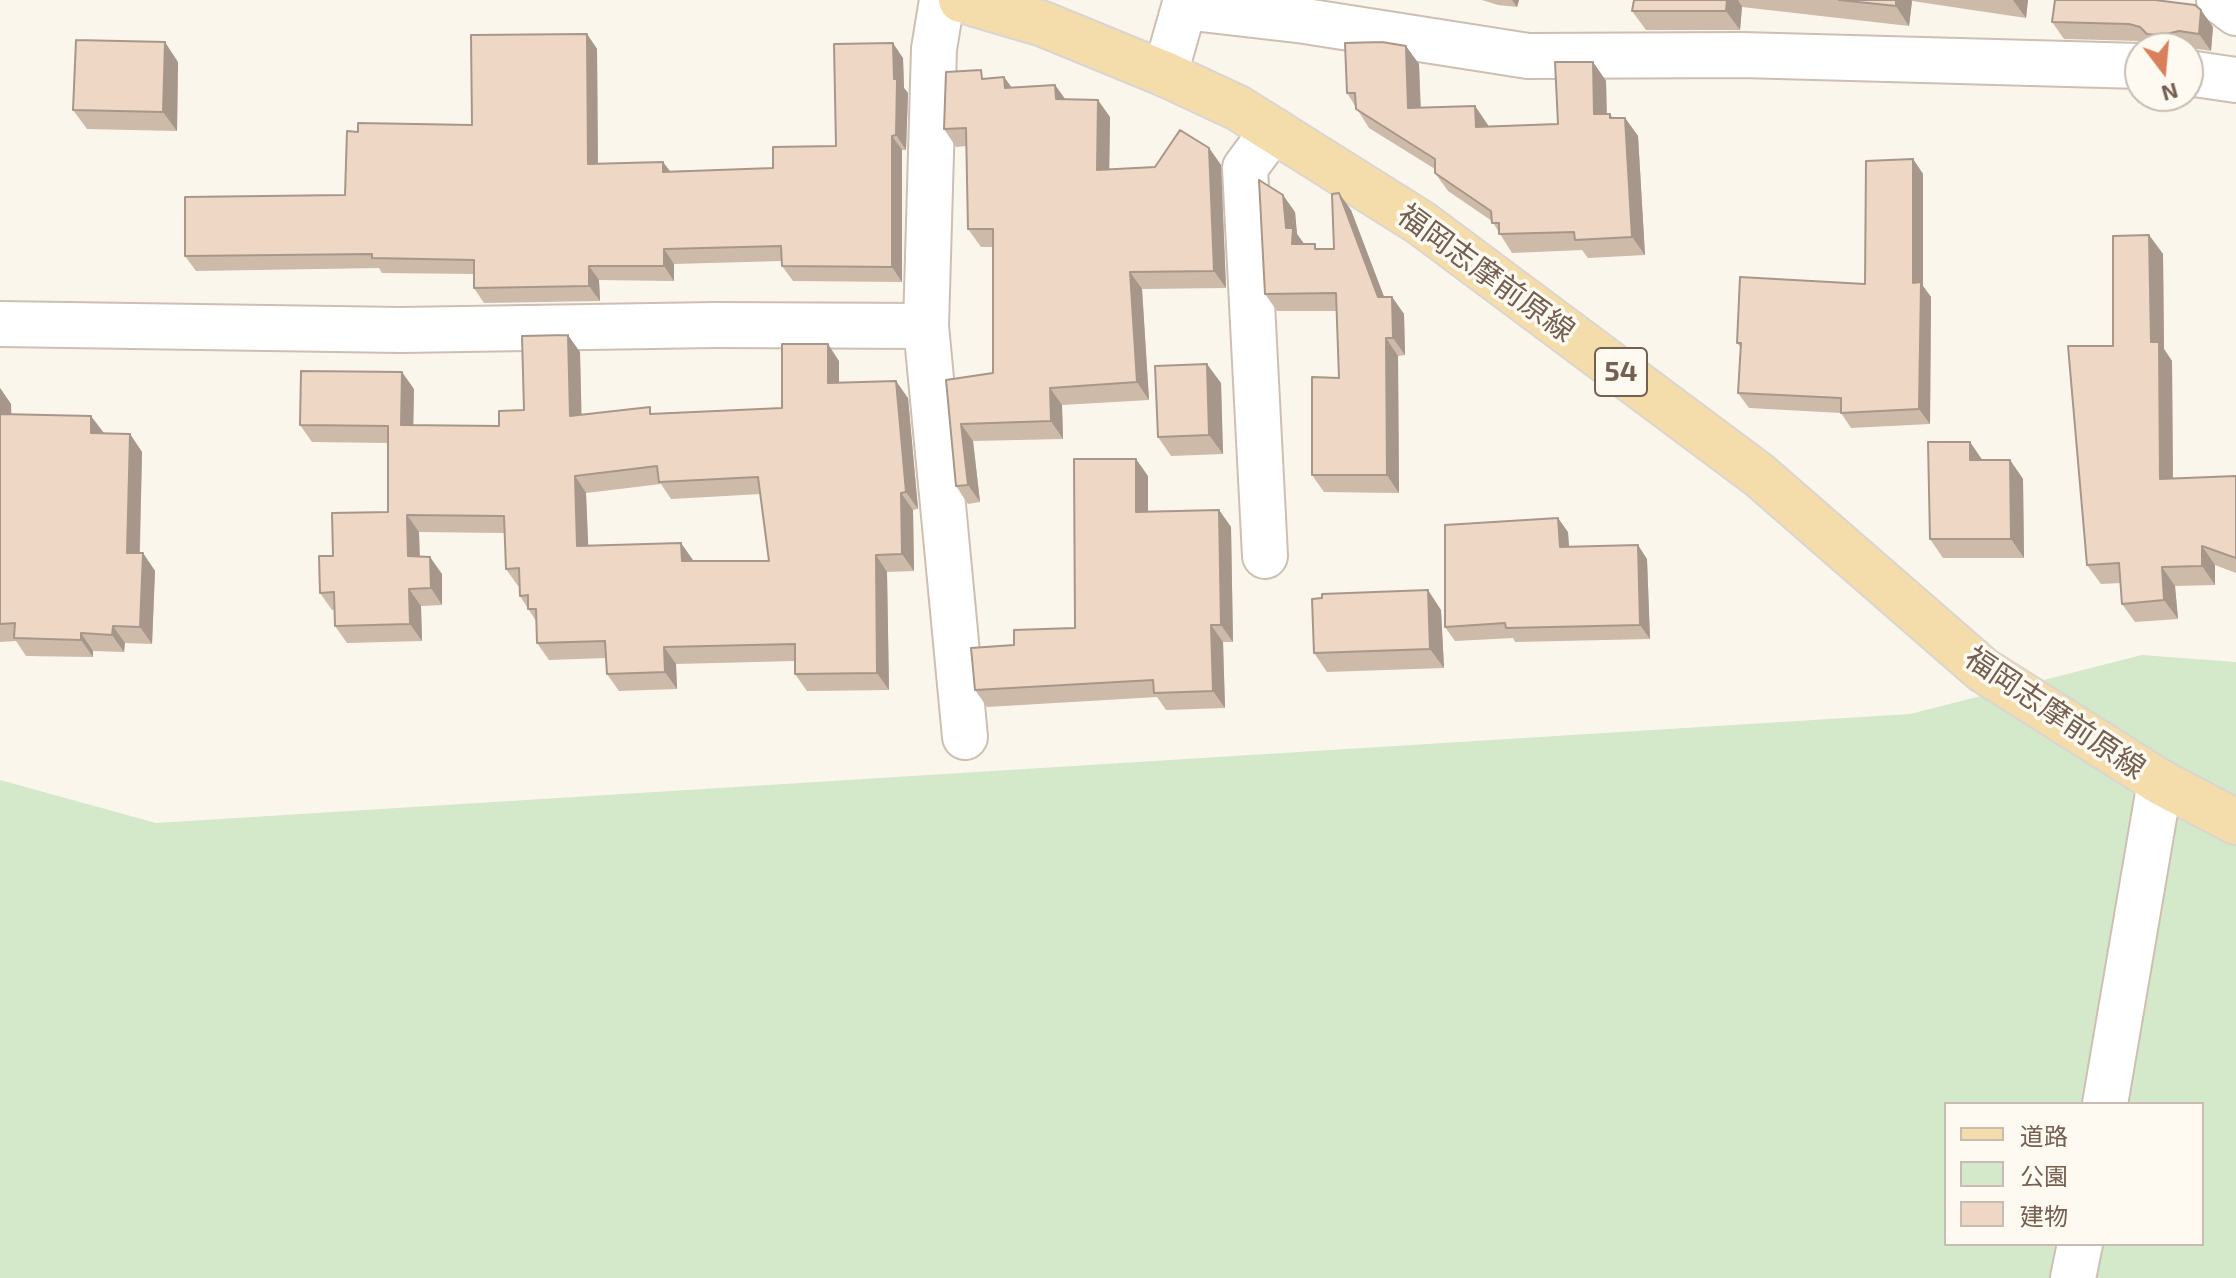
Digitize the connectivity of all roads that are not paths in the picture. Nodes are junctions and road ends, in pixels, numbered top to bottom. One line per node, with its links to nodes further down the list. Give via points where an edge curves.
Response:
1 (942, 0): 12 (street, via 934,49)
2 (961, 0): 7 (main road, 福岡志摩前原線 / 54, via 1043,24)
3 (2219, 0): 5 (street)
4 (1185, 3): 6 (street, via 1528,56 1742,55); 7 (street)
5 (2236, 13)
6 (2124, 66)
7 (1165, 74): 10 (main road, 福岡志摩前原線 / 54)
8 (2204, 75): 9 (street)
9 (2236, 80)
10 (1273, 130): 13 (street, via 1245,168); 15 (main road, 福岡志摩前原線 / 54, via 1421,223 1759,475 1983,670)
11 (0, 324): 12 (street, via 401,330)
12 (926, 326): 14 (street)
13 (1265, 556)
14 (965, 737)
15 (2160, 782): 16 (main road, 福岡志摩前原線 / 54); 17 (street)
16 (2236, 822)
17 (2105, 1102)
18 (2080, 1246): 19 (street)
19 (2073, 1278)

